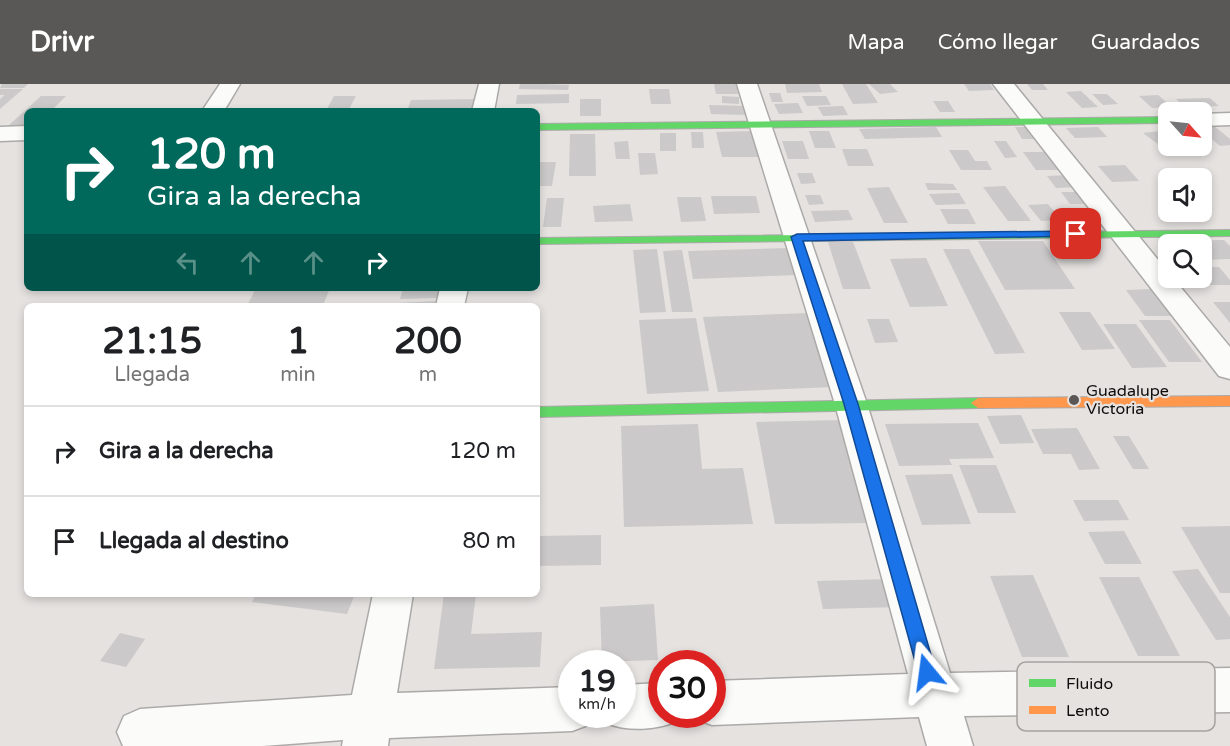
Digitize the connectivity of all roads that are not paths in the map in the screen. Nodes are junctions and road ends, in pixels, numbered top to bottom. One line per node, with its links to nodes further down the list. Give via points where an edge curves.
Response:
1 (230, 84): 5 (street)
2 (489, 84): 6 (street)
3 (747, 84): 11 (street)
4 (1003, 84): 10 (street)
5 (215, 108)
6 (484, 108)
7 (1230, 119): 9 (street)
8 (1158, 120): 10 (street)
9 (1212, 120)
10 (1035, 122): 11 (street); 15 (street)
11 (762, 123): 12 (street); 17 (street)
12 (540, 127)
13 (24, 133): 14 (street)
14 (0, 134)
15 (1123, 233): 16 (street); 17 (street); 19 (street)
16 (1230, 233)
17 (797, 237): 18 (street); 21 (street)
18 (540, 241)
19 (1230, 368)
20 (1230, 401): 21 (street)
21 (851, 404): 22 (street); 27 (street)
22 (540, 412)
23 (392, 597): 30 (street)
24 (1215, 690): 25 (street)
25 (1230, 690)
26 (1017, 694): 27 (street)
27 (933, 695): 28 (street); 32 (street)
28 (726, 702)
29 (558, 711): 30 (street)
30 (367, 731): 31 (street)
31 (140, 732)
32 (950, 746)

